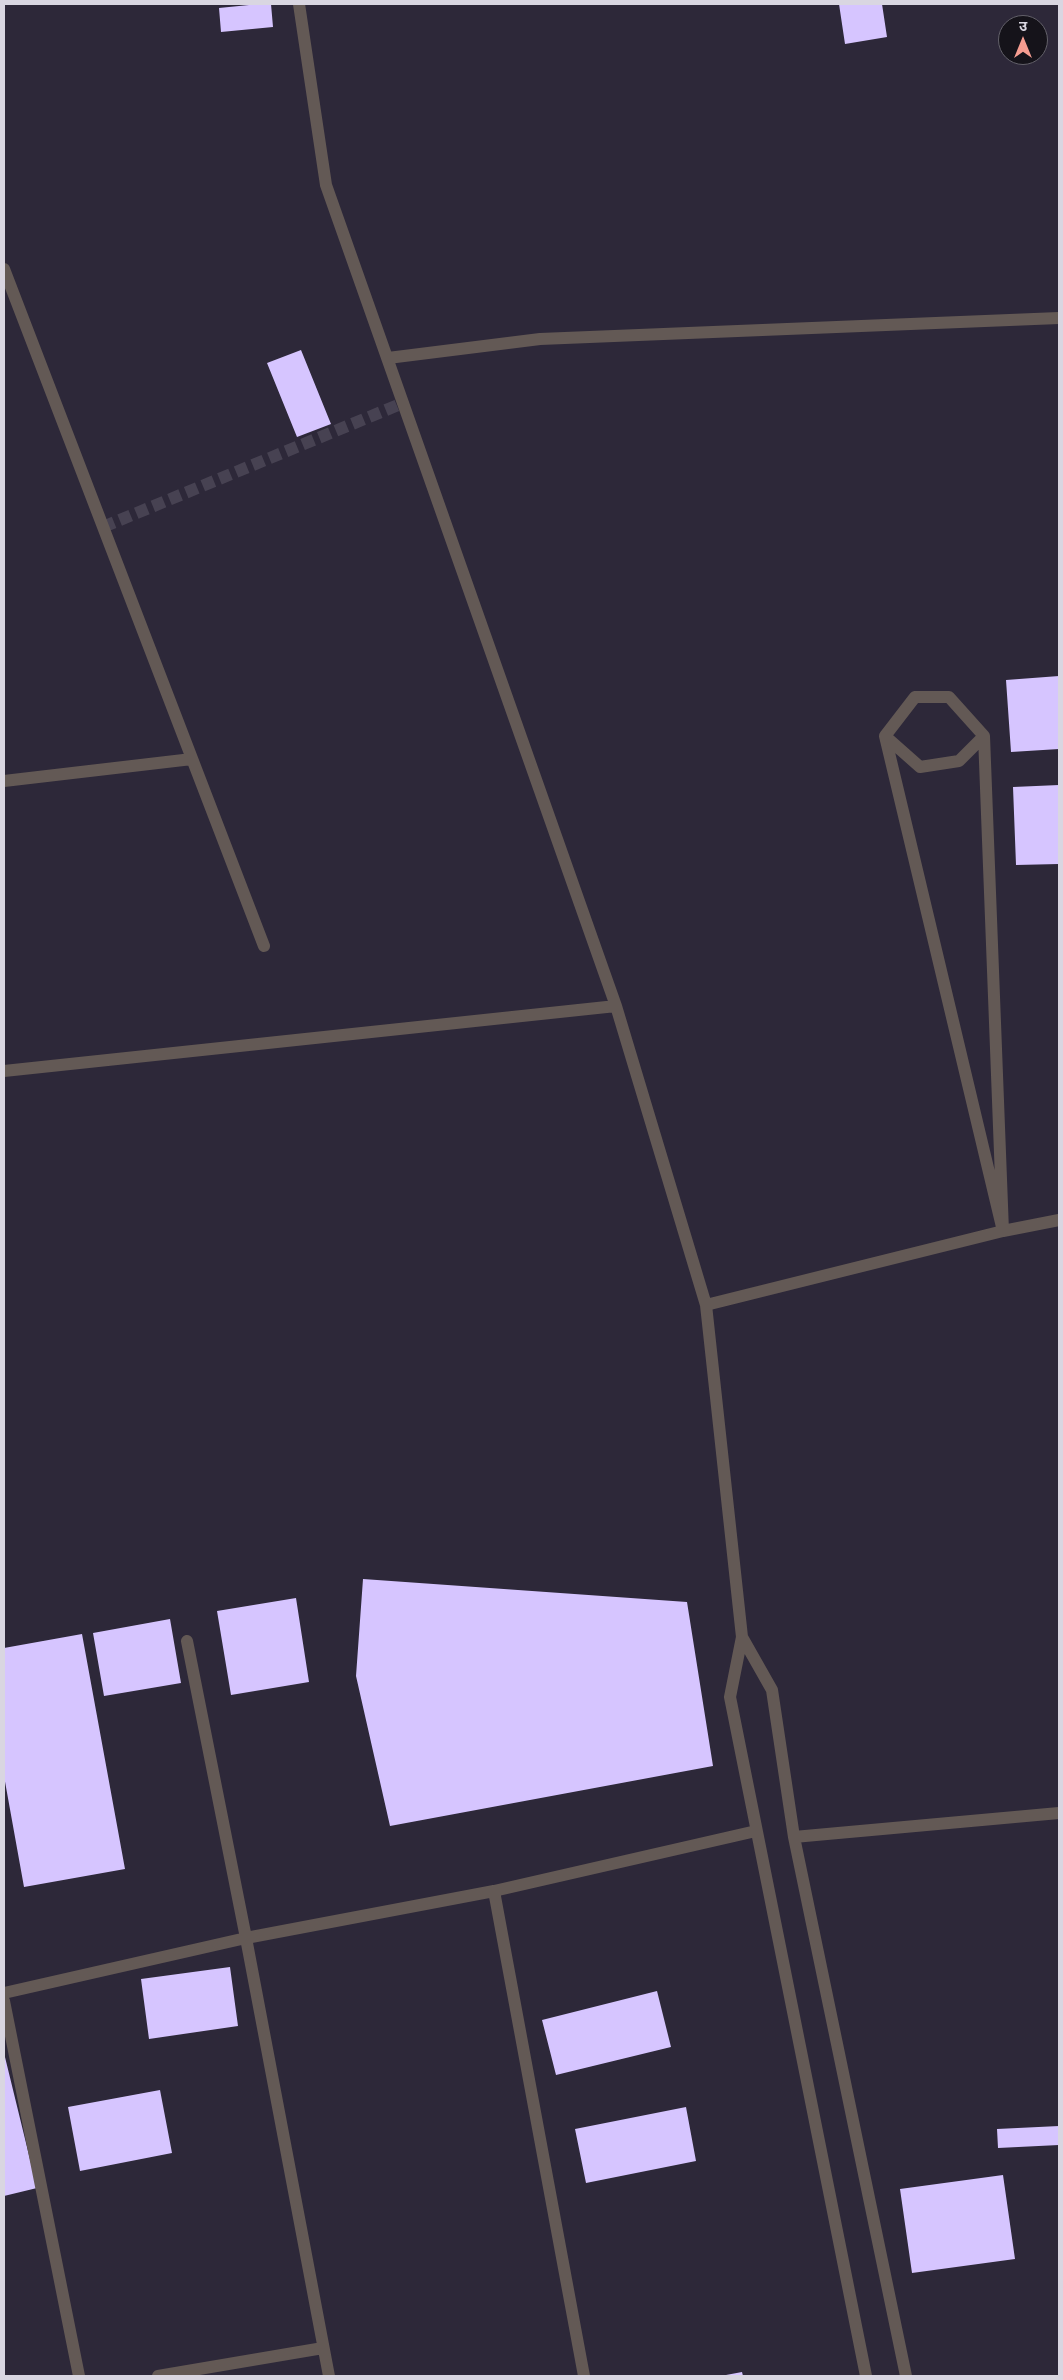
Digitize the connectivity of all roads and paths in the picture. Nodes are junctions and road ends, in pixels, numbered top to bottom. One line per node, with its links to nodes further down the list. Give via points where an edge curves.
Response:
1 (299, 4): 5 (street, via 326,185)
2 (4, 269): 3 (street)
3 (6, 283): 8 (street)
4 (1059, 318): 5 (street, via 540,339)
5 (388, 358): 11 (street)
6 (885, 736): 7 (street, via 920,767 959,761); 7 (street, via 915,697 949,697); 14 (street)
7 (984, 736): 14 (street)
8 (192, 759): 9 (street); 10 (street)
9 (4, 781)
10 (264, 946)
11 (616, 1006): 12 (street); 15 (street)
12 (4, 1071)
13 (1059, 1220): 14 (street)
14 (1003, 1231): 15 (street)
15 (706, 1305): 16 (street)
16 (742, 1637): 19 (street, via 730,1697); 20 (street, via 772,1690)
17 (187, 1641): 22 (street)
18 (1059, 1813): 20 (street)
19 (756, 1831): 21 (street); 30 (street)
20 (794, 1837): 31 (street)
21 (494, 1891): 22 (street); 29 (street)
22 (246, 1938): 23 (street); 25 (street)
23 (4, 1993)
24 (4, 2001): 26 (street)
25 (323, 2348): 27 (street); 28 (street)
26 (79, 2376)
27 (158, 2376)
28 (329, 2376)
29 (584, 2376)
30 (866, 2376)
31 (906, 2376)

